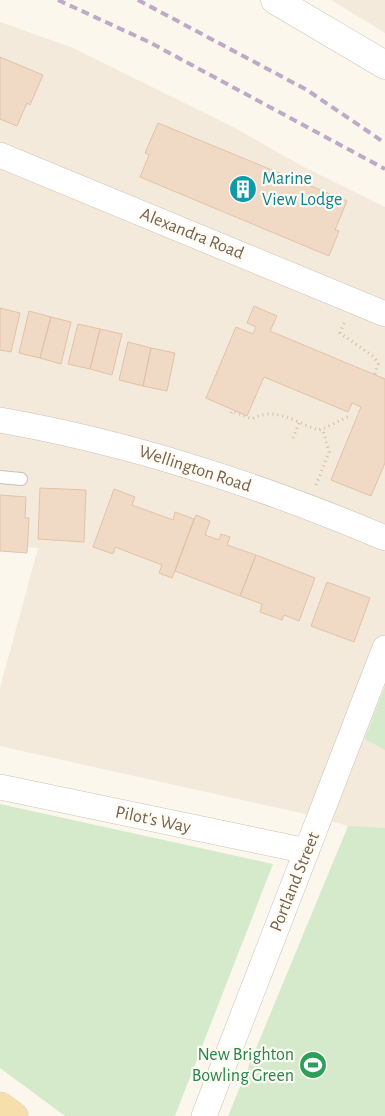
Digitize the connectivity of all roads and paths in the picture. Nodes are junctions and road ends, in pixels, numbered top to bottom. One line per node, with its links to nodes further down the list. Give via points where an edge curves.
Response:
1 (275, 0): 2 (street)
2 (385, 66)
3 (0, 154): 4 (street, Alexandra Road)
4 (385, 314)
5 (344, 323): 6 (path, via 340,333 374,357 378,364)
6 (375, 374)
7 (231, 413): 10 (path, via 252,419 268,412)
8 (350, 416): 11 (path)
9 (0, 420): 16 (street, Wellington Road, via 123,446 316,508)
10 (299, 423): 11 (path); 12 (path)
11 (323, 430): 15 (path, via 330,452)
12 (293, 438)
13 (0, 477): 14 (lane)
14 (21, 479)
15 (316, 486)
16 (385, 538)
17 (385, 648): 19 (street, Portland Street)
18 (0, 787): 19 (street, Pilot's Way)
19 (307, 851): 22 (street, Portland Street)
20 (0, 1106): 21 (main road)
21 (14, 1116)
22 (204, 1116)

